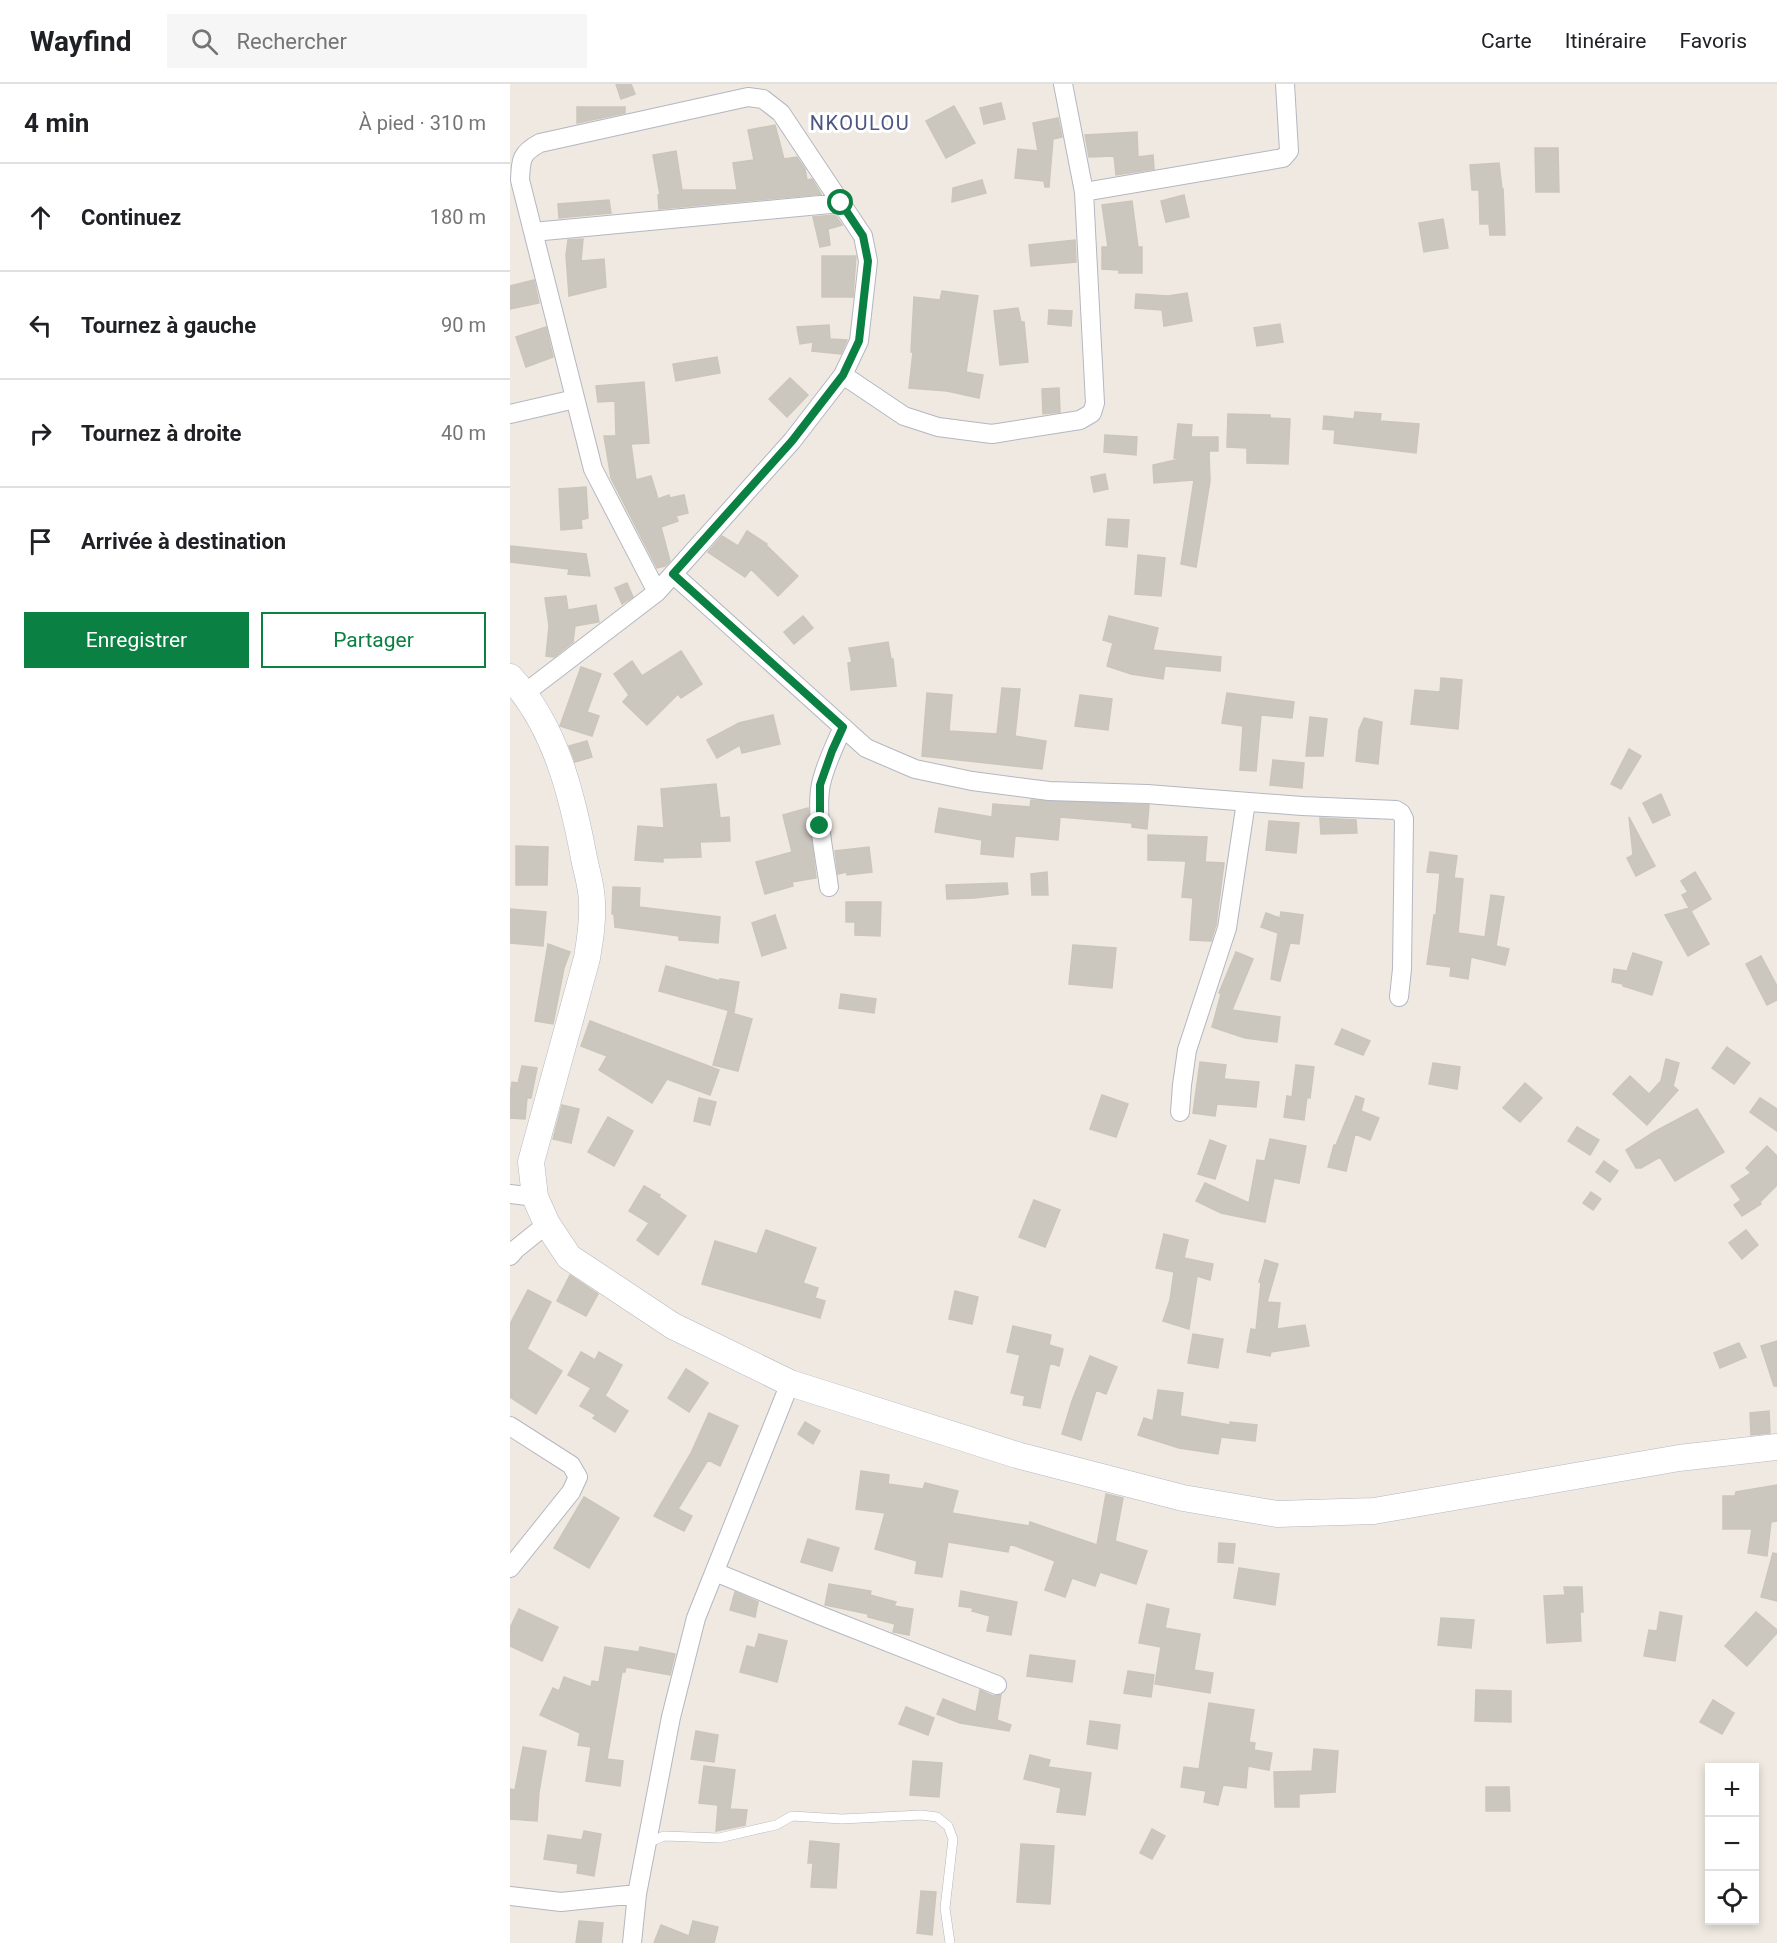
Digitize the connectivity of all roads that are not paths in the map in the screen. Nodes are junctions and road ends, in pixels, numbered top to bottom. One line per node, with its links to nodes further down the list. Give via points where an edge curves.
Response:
1 (1062, 84): 3 (street)
2 (1285, 84): 3 (street, via 1289,150 1283,158)
3 (1084, 192): 6 (street, via 1095,403 1092,413 1080,420 992,434 938,427 904,416)
4 (841, 203): 5 (street); 5 (street, via 781,113 763,99 748,97 540,142 527,150 520,180); 6 (street, via 863,236 868,261 859,341)
5 (533, 232): 7 (street)
6 (843, 375): 9 (street, via 792,441)
7 (575, 399): 8 (street); 10 (street, via 593,469)
8 (510, 414)
9 (673, 574): 10 (street); 12 (street)
10 (657, 592): 11 (street)
11 (518, 685): 17 (street, via 549,734 581,840 592,901 587,958)
12 (843, 727): 13 (street, via 866,748 915,769 972,781 1049,791); 14 (street, via 820,785 820,826)
13 (1246, 802): 15 (street, via 1401,813 1404,819); 16 (street, via 1227,928 1187,1050)
14 (829, 887)
15 (1399, 997)
16 (1180, 1112)
17 (522, 1195): 18 (street)
18 (547, 1224): 19 (street); 20 (street, via 569,1257 673,1326)
19 (510, 1256)
20 (790, 1383): 22 (street, via 1017,1455 1183,1498 1277,1514 1374,1511 1679,1458); 24 (street)
21 (510, 1425): 23 (street, via 571,1465 578,1477 571,1492)
22 (1777, 1447)
23 (510, 1568)
24 (715, 1572): 25 (street); 26 (street, via 696,1618 671,1717)
25 (997, 1685)
26 (647, 1844): 27 (street); 30 (lane, via 664,1836 719,1838 776,1825 792,1816 937,1817 948,1826 953,1839 945,1908)
27 (637, 1894): 28 (street, via 561,1902); 29 (street)
28 (510, 1896)
29 (632, 1943)
30 (950, 1943)

